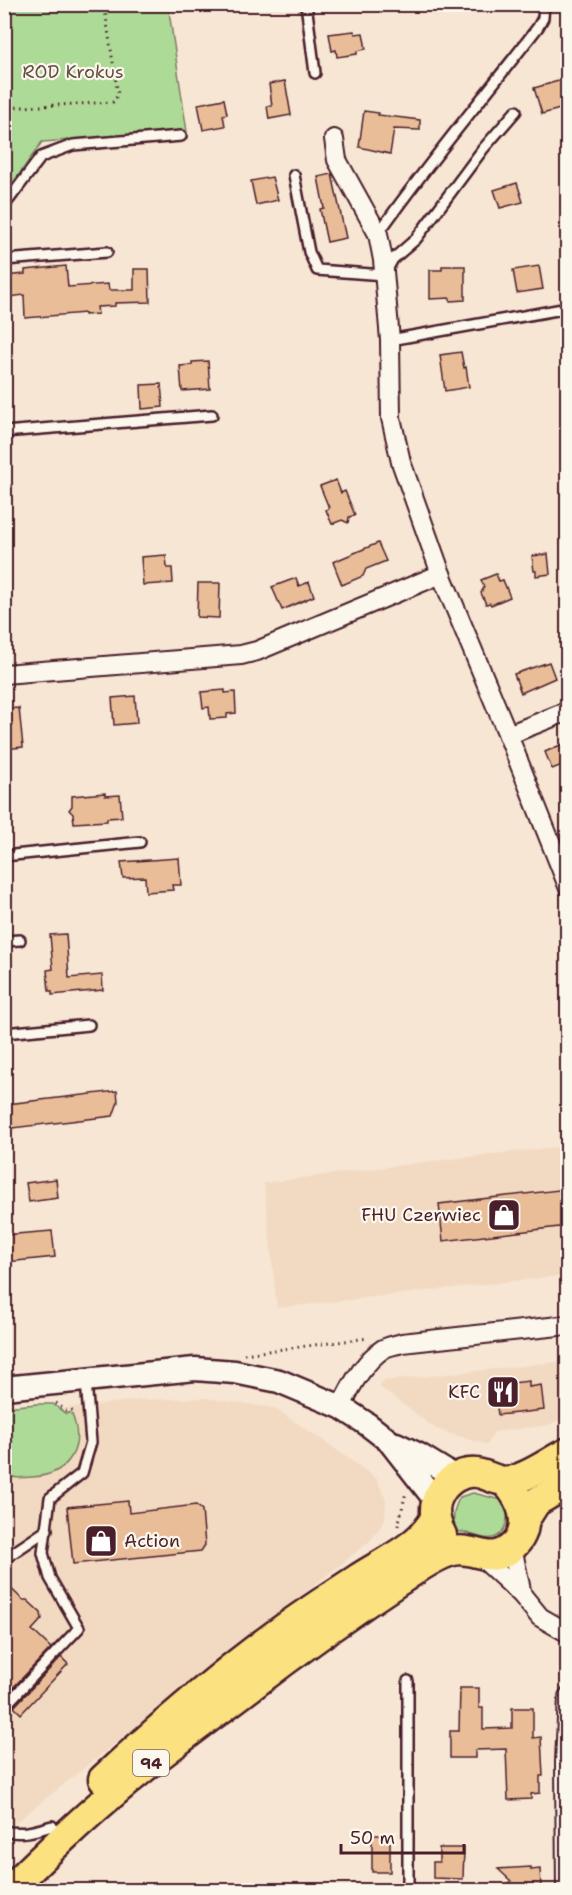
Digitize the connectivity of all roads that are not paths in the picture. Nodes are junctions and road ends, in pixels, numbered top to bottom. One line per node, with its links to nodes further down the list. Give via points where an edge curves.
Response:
1 (306, 4): 3 (lane)
2 (544, 4): 9 (lane, via 538,27 413,183)
3 (315, 73)
4 (516, 111): 12 (lane, via 416,239 393,259)
5 (181, 136): 8 (lane, via 74,146 41,157)
6 (334, 139): 9 (street, via 337,160)
7 (294, 175): 12 (lane, via 316,270)
8 (4, 206)
9 (378, 234): 12 (street)
10 (107, 252): 11 (lane)
11 (4, 260)
12 (384, 275): 14 (street)
13 (567, 308): 14 (lane)
14 (390, 340): 17 (street, via 391,418 401,462)
15 (212, 415): 16 (lane)
16 (4, 432)
17 (441, 574): 18 (street, via 241,655); 20 (street)
18 (4, 674)
19 (567, 711): 20 (street)
20 (508, 735): 23 (street)
21 (140, 842): 22 (lane)
22 (4, 856)
23 (567, 886)
24 (20, 940): 25 (lane)
25 (4, 941)
26 (89, 1025): 27 (lane)
27 (4, 1033)
28 (567, 1325): 31 (street, via 385,1347 365,1368)
29 (86, 1380): 30 (street); 31 (street, via 195,1369 235,1372 279,1381); 39 (lane, via 91,1442 82,1473 50,1498)
30 (4, 1388)
31 (341, 1407): 32 (street)
32 (389, 1441): 34 (street); 37 (street)
33 (567, 1452): 35 (main road)
34 (455, 1477): 35 (main road, via 476,1473); 37 (main road, 94, via 443,1487)
35 (506, 1482): 38 (main road, via 518,1496)
36 (567, 1483): 38 (main road, via 536,1502)
37 (436, 1509): 41 (main road, via 443,1538); 48 (main road, 94, via 430,1528 409,1546 267,1641 212,1684)
38 (524, 1521): 40 (main road)
39 (48, 1530): 42 (lane); 47 (lane, via 43,1553 50,1578 79,1628)
40 (512, 1547): 41 (main road, 94, via 504,1554 491,1556); 43 (street)
41 (466, 1553): 43 (street); 51 (main road, 94, via 406,1576 303,1647 122,1786)
42 (4, 1559)
43 (522, 1595): 44 (street, via 540,1617)
44 (567, 1633)
45 (408, 1682): 52 (lane)
46 (567, 1697): 53 (street)
47 (4, 1707)
48 (52, 1826): 49 (lane, via 18,1834); 50 (main road, 94)
49 (4, 1831)
50 (5, 1870): 51 (street)
51 (9, 1890)
52 (408, 1890)
53 (566, 1890)

